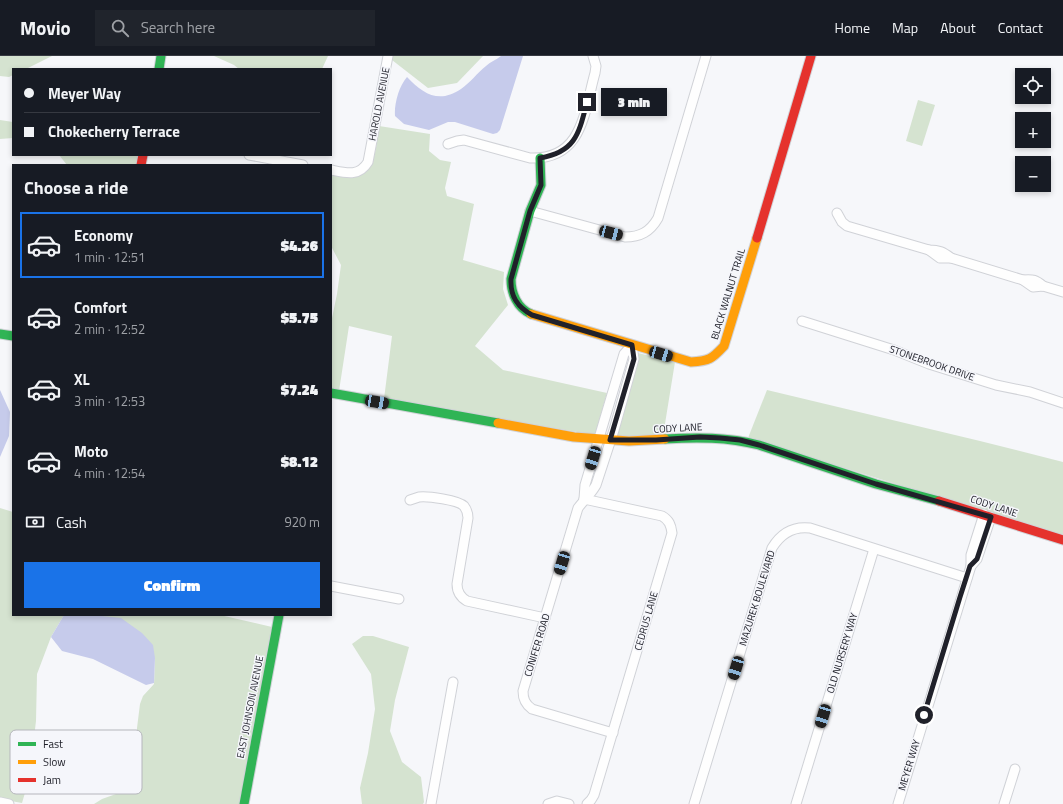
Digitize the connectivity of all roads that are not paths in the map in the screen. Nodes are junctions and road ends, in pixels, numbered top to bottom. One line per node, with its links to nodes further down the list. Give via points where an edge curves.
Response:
1 (162, 56): 6 (street)
2 (388, 56): 11 (street, HAROLD AVENUE, via 368,162 360,171 349,174)
3 (593, 56): 9 (street, via 595,73 580,130 567,147 551,156)
4 (706, 56): 12 (street, via 658,218 649,231 625,237)
5 (811, 56): 18 (street, BLACK WALNUT TRAIL, via 724,346 714,358 699,363)
6 (159, 68)
7 (448, 144): 9 (street, via 464,140 526,157)
8 (254, 156): 10 (street)
9 (540, 158): 12 (street, BLACK WALNUT TRAIL, via 541,185)
10 (298, 164)
11 (332, 170)
12 (530, 211): 18 (street, BLACK WALNUT TRAIL, via 511,279 512,295 520,307 532,315)
13 (837, 213): 14 (street, via 847,226 929,250 942,251 951,258 1023,280 1036,280 1043,286)
14 (1063, 292)
15 (802, 321): 20 (street, STONEBROOK DRIVE, via 944,369)
16 (0, 334): 17 (street)
17 (12, 336)
18 (632, 345): 21 (street, CONIFER ROAD, via 624,354); 22 (street, CONIFER ROAD, via 634,359)
19 (332, 393): 21 (street, CODY LANE, via 561,436)
20 (1063, 403)
21 (598, 440): 22 (street, CODY LANE); 23 (street, CONIFER ROAD, via 585,485)
22 (610, 440): 23 (street, CONIFER ROAD, via 596,485); 25 (street, CODY LANE, via 700,437 740,440 876,484)
23 (584, 499): 32 (street, CONIFER ROAD, via 578,508); 34 (street, CEDRUS LANE, via 657,514 667,519 672,528)
24 (410, 500): 32 (street, via 426,497 454,502 464,507 467,512 457,584 462,598)
25 (987, 515): 26 (street, CODY LANE); 28 (street, MEYER WAY, via 970,555)
26 (1063, 540)
27 (874, 548): 28 (street, MAZUREK BOULEVARD); 43 (street, MAZUREK BOULEVARD, via 804,527 789,531 776,541); 44 (street, OLD NURSERY WAY)
28 (967, 578): 45 (street, MEYER WAY)
29 (332, 586): 30 (street)
30 (399, 599)
31 (279, 616): 38 (street, EAST JOHNSON AVENUE)
32 (545, 618): 34 (street, CONIFER ROAD, via 523,691 527,705 532,709)
33 (453, 682): 39 (street)
34 (613, 733): 42 (street, CEDRUS LANE, via 594,795)
35 (1015, 769): 46 (street)
36 (0, 802): 37 (street)
37 (9, 804)
38 (244, 804)
39 (431, 804)
40 (548, 804): 41 (street, via 557,801)
41 (569, 804)
42 (587, 804)
43 (694, 804)
44 (796, 804)
45 (898, 804)
46 (1004, 804)

